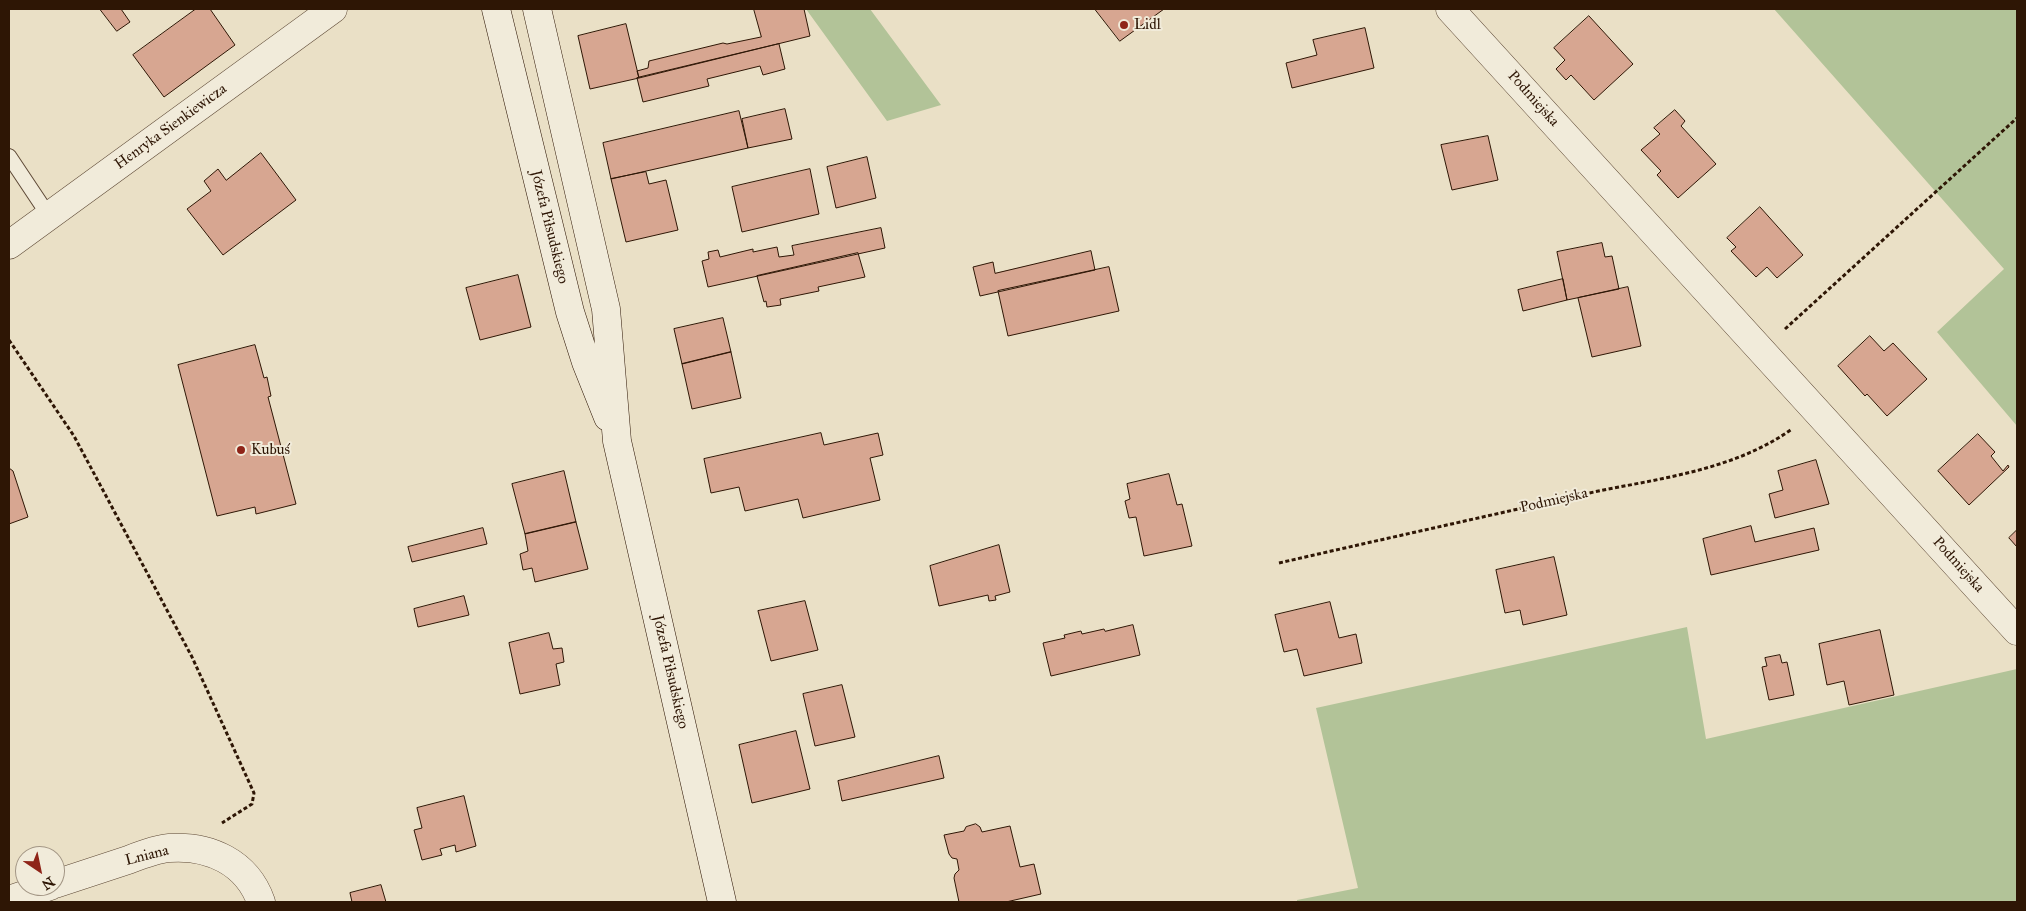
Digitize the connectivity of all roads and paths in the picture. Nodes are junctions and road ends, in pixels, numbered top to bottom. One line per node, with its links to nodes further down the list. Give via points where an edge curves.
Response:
1 (333, 9): 7 (street, Henryka Sienkiewicza)
2 (496, 9): 12 (street, Józefa Piłsudskiego, via 570,312)
3 (537, 9): 12 (street, Józefa Piłsudskiego, via 606,309)
4 (1450, 9): 10 (street, Podmiejska)
5 (2017, 118): 10 (path)
6 (9, 156): 7 (lane)
7 (49, 216): 8 (street, Henryka Sienkiewicza)
8 (9, 244)
9 (9, 340): 15 (path, via 79,444 192,657 254,792 252,804)
10 (1762, 350): 11 (street, Podmiejska)
11 (1817, 411): 13 (path, Podmiejska, via 1771,443 1706,469); 14 (street, Podmiejska)
12 (617, 441): 18 (street, Józefa Piłsudskiego)
13 (1279, 563)
14 (2017, 631)
15 (221, 824)
16 (65, 881): 17 (street, Lniana, via 168,848 205,850 222,856 238,869 249,880)
17 (261, 902)
18 (722, 902)

